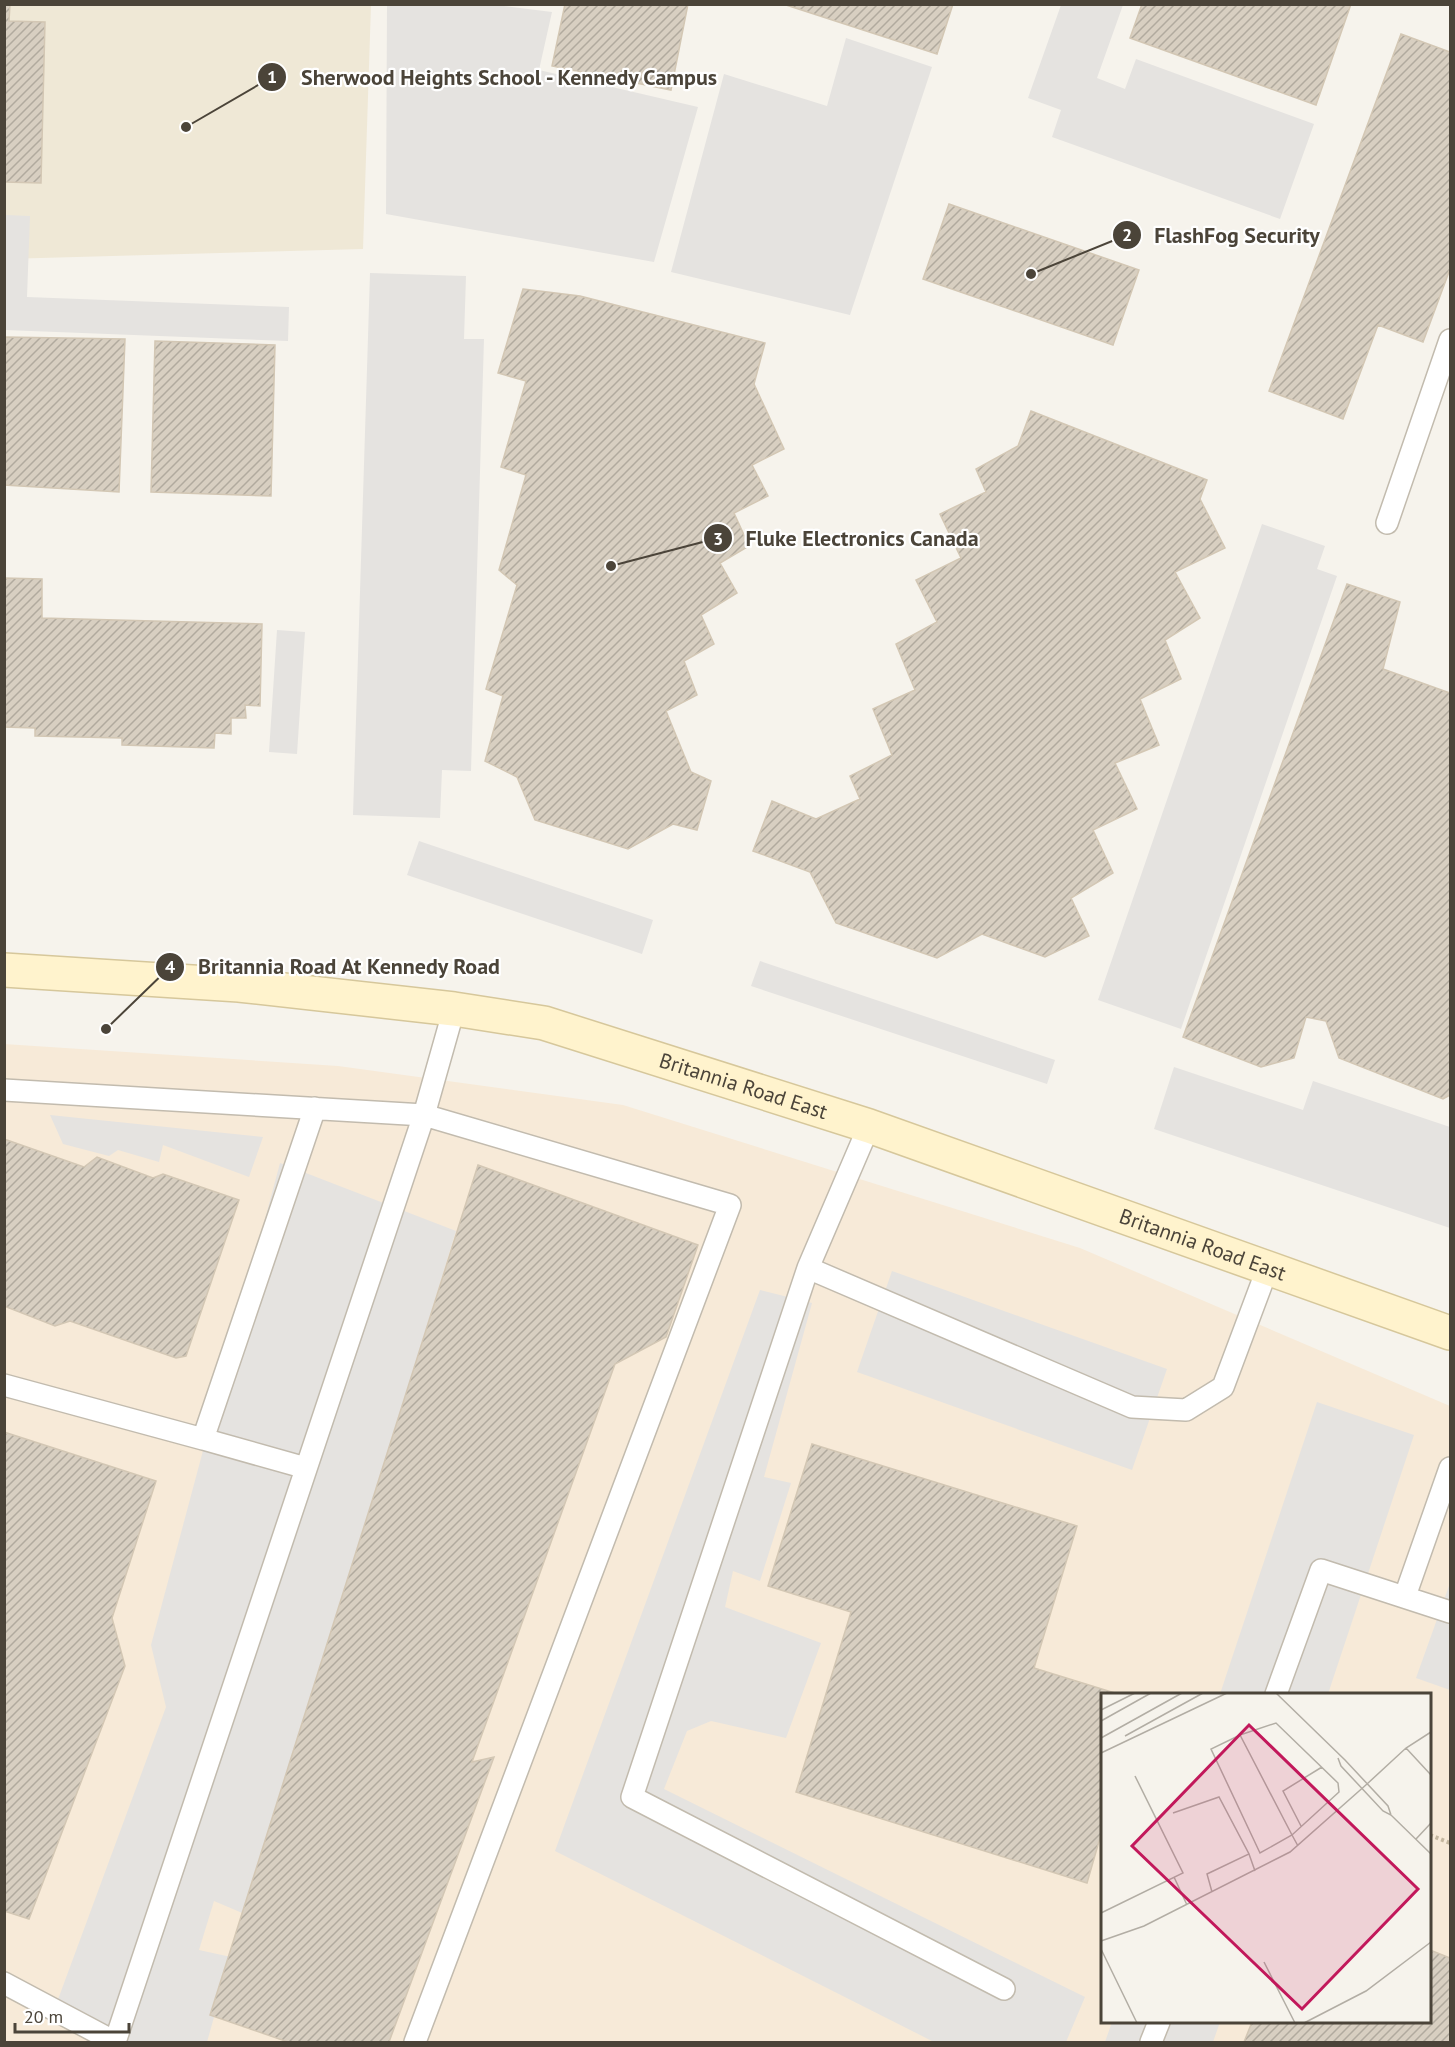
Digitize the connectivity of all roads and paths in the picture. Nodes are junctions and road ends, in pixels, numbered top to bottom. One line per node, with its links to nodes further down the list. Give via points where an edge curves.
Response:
1 (1450, 340): 2 (lane)
2 (1387, 523)
3 (4, 970): 4 (main road, Britannia Road East, via 239,985)
4 (454, 1009): 7 (lane); 8 (main road, Britannia Road East, via 544,1023)
5 (4, 1090): 6 (lane)
6 (315, 1108): 7 (lane); 13 (lane)
7 (424, 1115): 14 (lane); 25 (lane, via 730,1205)
8 (869, 1126): 9 (main road, Britannia Road East); 10 (lane)
9 (1268, 1267): 10 (lane, via 1223,1387 1186,1410 1131,1407); 11 (main road, Britannia Road East)
10 (808, 1268): 22 (lane, via 632,1797)
11 (1450, 1333)
12 (4, 1385): 13 (lane)
13 (203, 1439): 14 (lane)
14 (306, 1468): 24 (lane)
15 (1450, 1468): 16 (lane)
16 (1405, 1596): 17 (lane); 18 (lane, via 1321,1570)
17 (1450, 1612)
18 (1277, 1693)
19 (1431, 1835): 20 (path)
20 (1450, 1843)
21 (4, 1983): 24 (lane)
22 (1004, 1989)
23 (1158, 2023): 26 (lane)
24 (115, 2043)
25 (415, 2043)
26 (1151, 2043)

